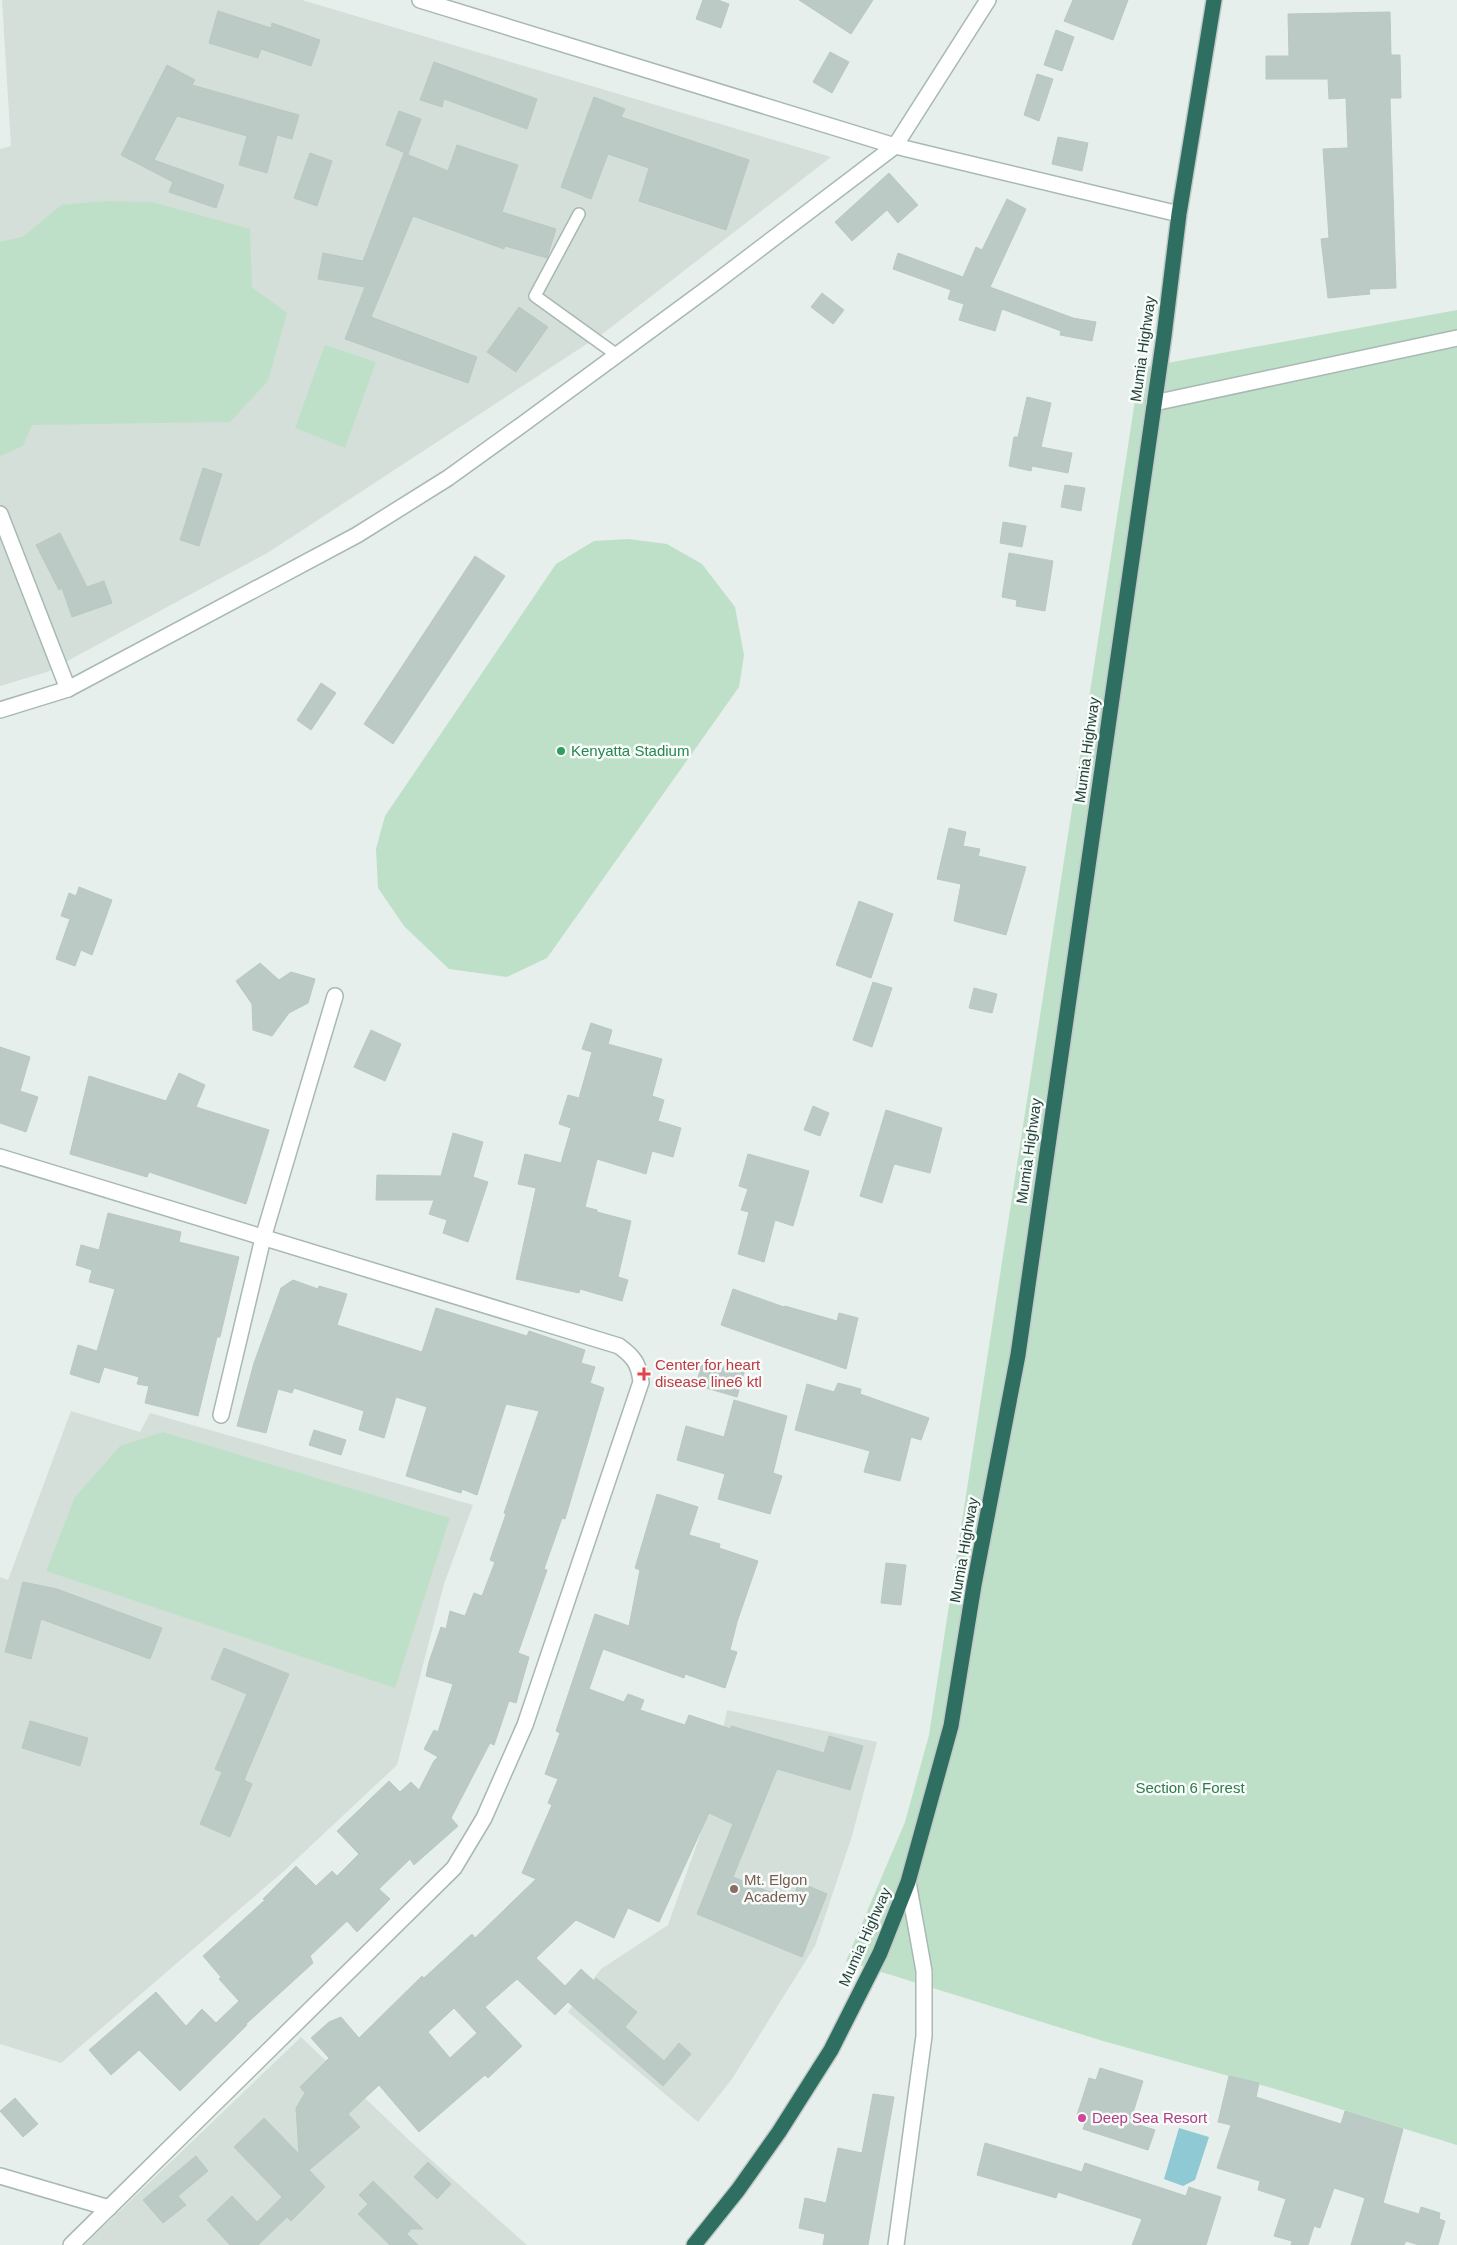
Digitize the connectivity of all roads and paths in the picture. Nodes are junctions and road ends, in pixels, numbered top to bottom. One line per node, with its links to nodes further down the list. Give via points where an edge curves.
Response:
1 (420, 0): 4 (street)
2 (988, 0): 4 (street)
3 (1214, 0): 6 (highway, Mumia Highway)
4 (895, 146): 6 (street); 8 (street)
5 (579, 214): 8 (lane, via 535,296)
6 (1179, 214): 9 (highway, Mumia Highway)
7 (1457, 338): 9 (street)
8 (617, 355): 11 (street, via 448,478 356,535)
9 (1154, 403): 17 (highway, Mumia Highway, via 1018,1355 951,1726)
10 (0, 514): 11 (street)
11 (68, 689): 12 (street)
12 (0, 710)
13 (335, 996): 15 (street)
14 (0, 1157): 15 (street)
15 (263, 1238): 16 (street); 19 (street, via 619,1346 633,1356 641,1382 525,1725 484,1818 454,1868)
16 (221, 1415)
17 (908, 1882): 21 (highway, Mumia Highway, via 880,1953 831,2050 779,2132); 22 (street, via 924,1970 924,2036)
18 (0, 2176): 19 (street)
19 (109, 2208): 20 (street)
20 (71, 2245)
21 (694, 2245)
22 (896, 2245)

